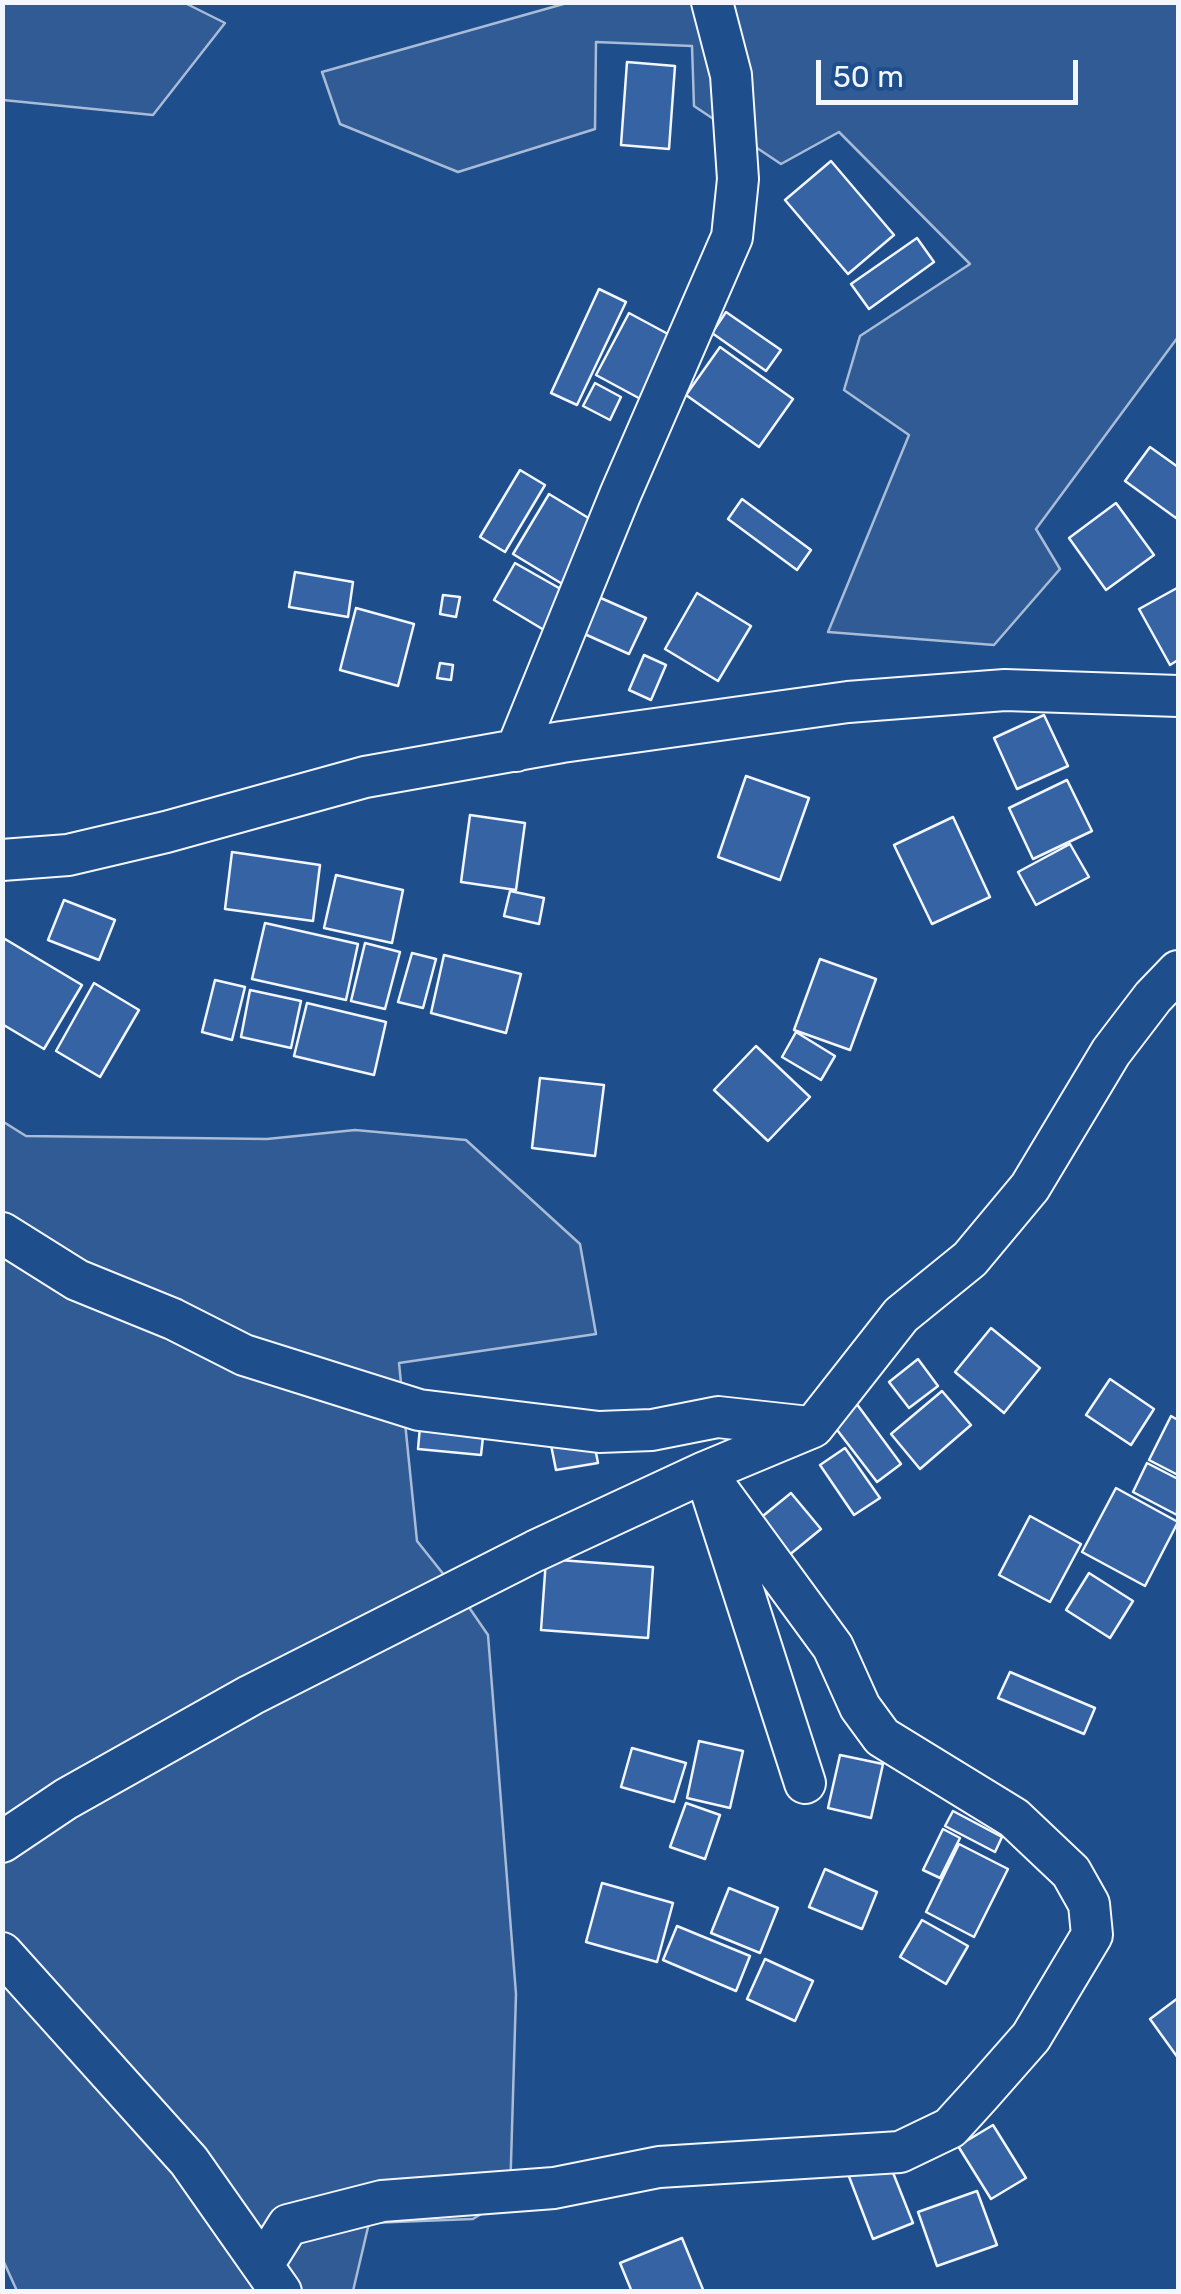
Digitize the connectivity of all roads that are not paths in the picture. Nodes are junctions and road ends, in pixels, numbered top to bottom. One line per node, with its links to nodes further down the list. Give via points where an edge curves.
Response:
1 (712, 2): 3 (street, via 732,75 738,179 732,237)
2 (1178, 696): 3 (street, via 1006,690 848,702)
3 (516, 751): 4 (street, via 366,777 68,856)
4 (2, 860)
5 (1178, 971): 9 (street, via 1111,1052 1030,1187 970,1259 901,1315)
6 (2, 1233): 8 (street)
7 (2, 1264): 8 (street)
8 (77, 1280): 9 (street, via 244,1356 419,1410 599,1432 718,1417)
9 (813, 1427): 10 (street)
10 (705, 1472): 11 (street); 12 (street, via 251,1695 66,1798); 14 (street, via 834,1647 860,1708 882,1736 1014,1818 1071,1872 1089,1904 1092,1935 1031,2037 980,2095 950,2128 900,2152 658,2167 554,2188 382,2201 288,2226)
11 (805, 1782)
12 (2, 1842)
13 (2, 1952): 14 (street, via 189,2160)
14 (272, 2278)

